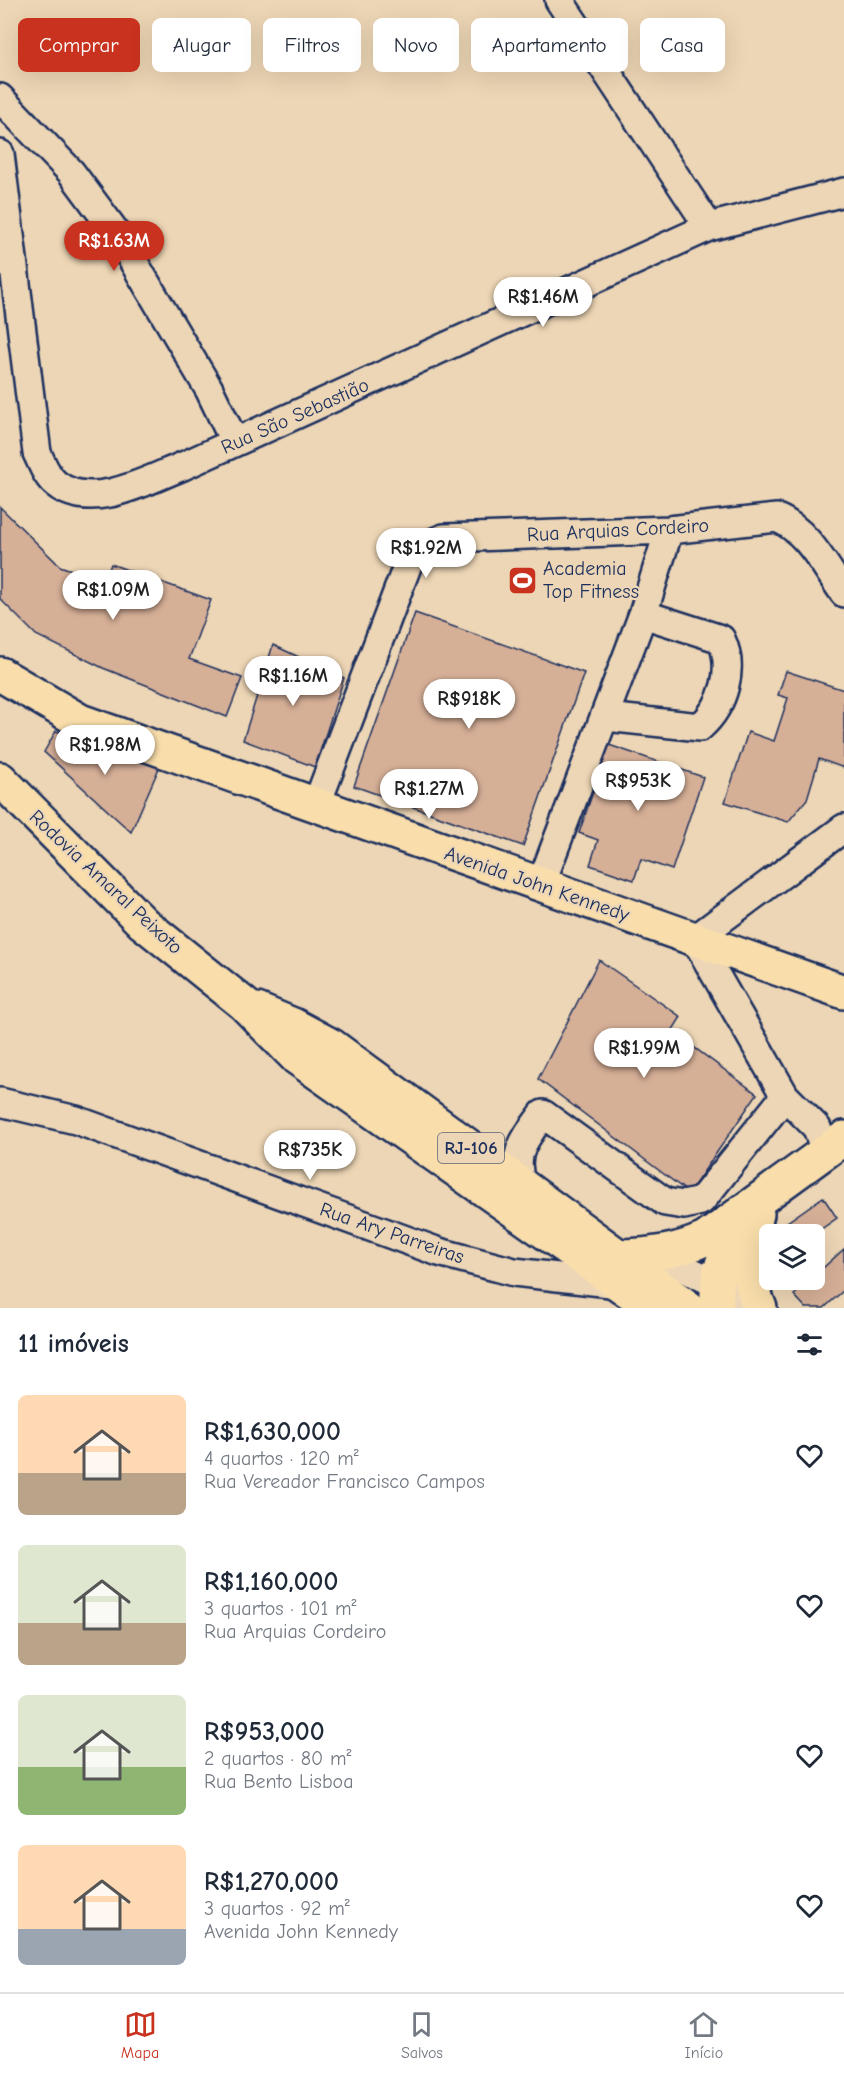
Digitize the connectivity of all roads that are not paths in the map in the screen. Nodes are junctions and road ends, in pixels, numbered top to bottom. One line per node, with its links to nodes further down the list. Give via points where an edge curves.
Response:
1 (559, 0): 5 (street)
2 (0, 99): 6 (street, via 71,172 117,234 209,389)
3 (0, 154): 6 (street, Rua São Sebastião, via 37,453 44,470 56,484 74,493 97,495 183,466)
4 (844, 192): 5 (street, Rua São Sebastião)
5 (709, 227): 6 (street, Rua São Sebastião)
6 (234, 441)
7 (669, 530): 8 (street, Rua Arquias Cordeiro, via 777,518 804,537); 9 (street); 13 (street, Rua Arquias Cordeiro, via 444,538 415,553)
8 (844, 593)
9 (643, 614): 11 (street); 11 (street, via 721,639 728,653 729,669 713,716 700,727)
10 (0, 674): 13 (main road, Avenida John Kennedy, via 80,721)
11 (606, 717): 15 (street)
12 (0, 779): 18 (main road, Rodovia Amaral Peixoto / RJ-106, via 143,923)
13 (316, 806): 15 (main road, Avenida John Kennedy)
14 (844, 828): 16 (street)
15 (541, 884): 16 (main road, Avenida John Kennedy)
16 (695, 939): 17 (main road, Avenida John Kennedy); 19 (street)
17 (844, 992)
18 (244, 1004): 22 (main road, Rodovia Amaral Peixoto / RJ-106, via 332,1046); 25 (main road, Rodovia Amaral Peixoto / RJ-106, via 297,1058)
19 (786, 1096): 21 (street, via 817,1128 822,1143); 22 (street, via 701,1201 684,1205 665,1202 543,1114 517,1155)
20 (0, 1102): 25 (street, Rua Ary Parreiras, via 76,1120 439,1252 514,1272)
21 (832, 1147): 23 (main road)
22 (522, 1184): 25 (main road, Rodovia Amaral Peixoto / RJ-106)
23 (766, 1200): 24 (main road, via 705,1239); 26 (main road, via 727,1249); 29 (main road, via 749,1241 752,1289)
24 (657, 1255): 25 (main road); 26 (street)
25 (629, 1290): 27 (main road, Rodovia Amaral Peixoto / RJ-106)
26 (717, 1296): 28 (street)
27 (689, 1308)
28 (753, 1308)
29 (760, 1308)

